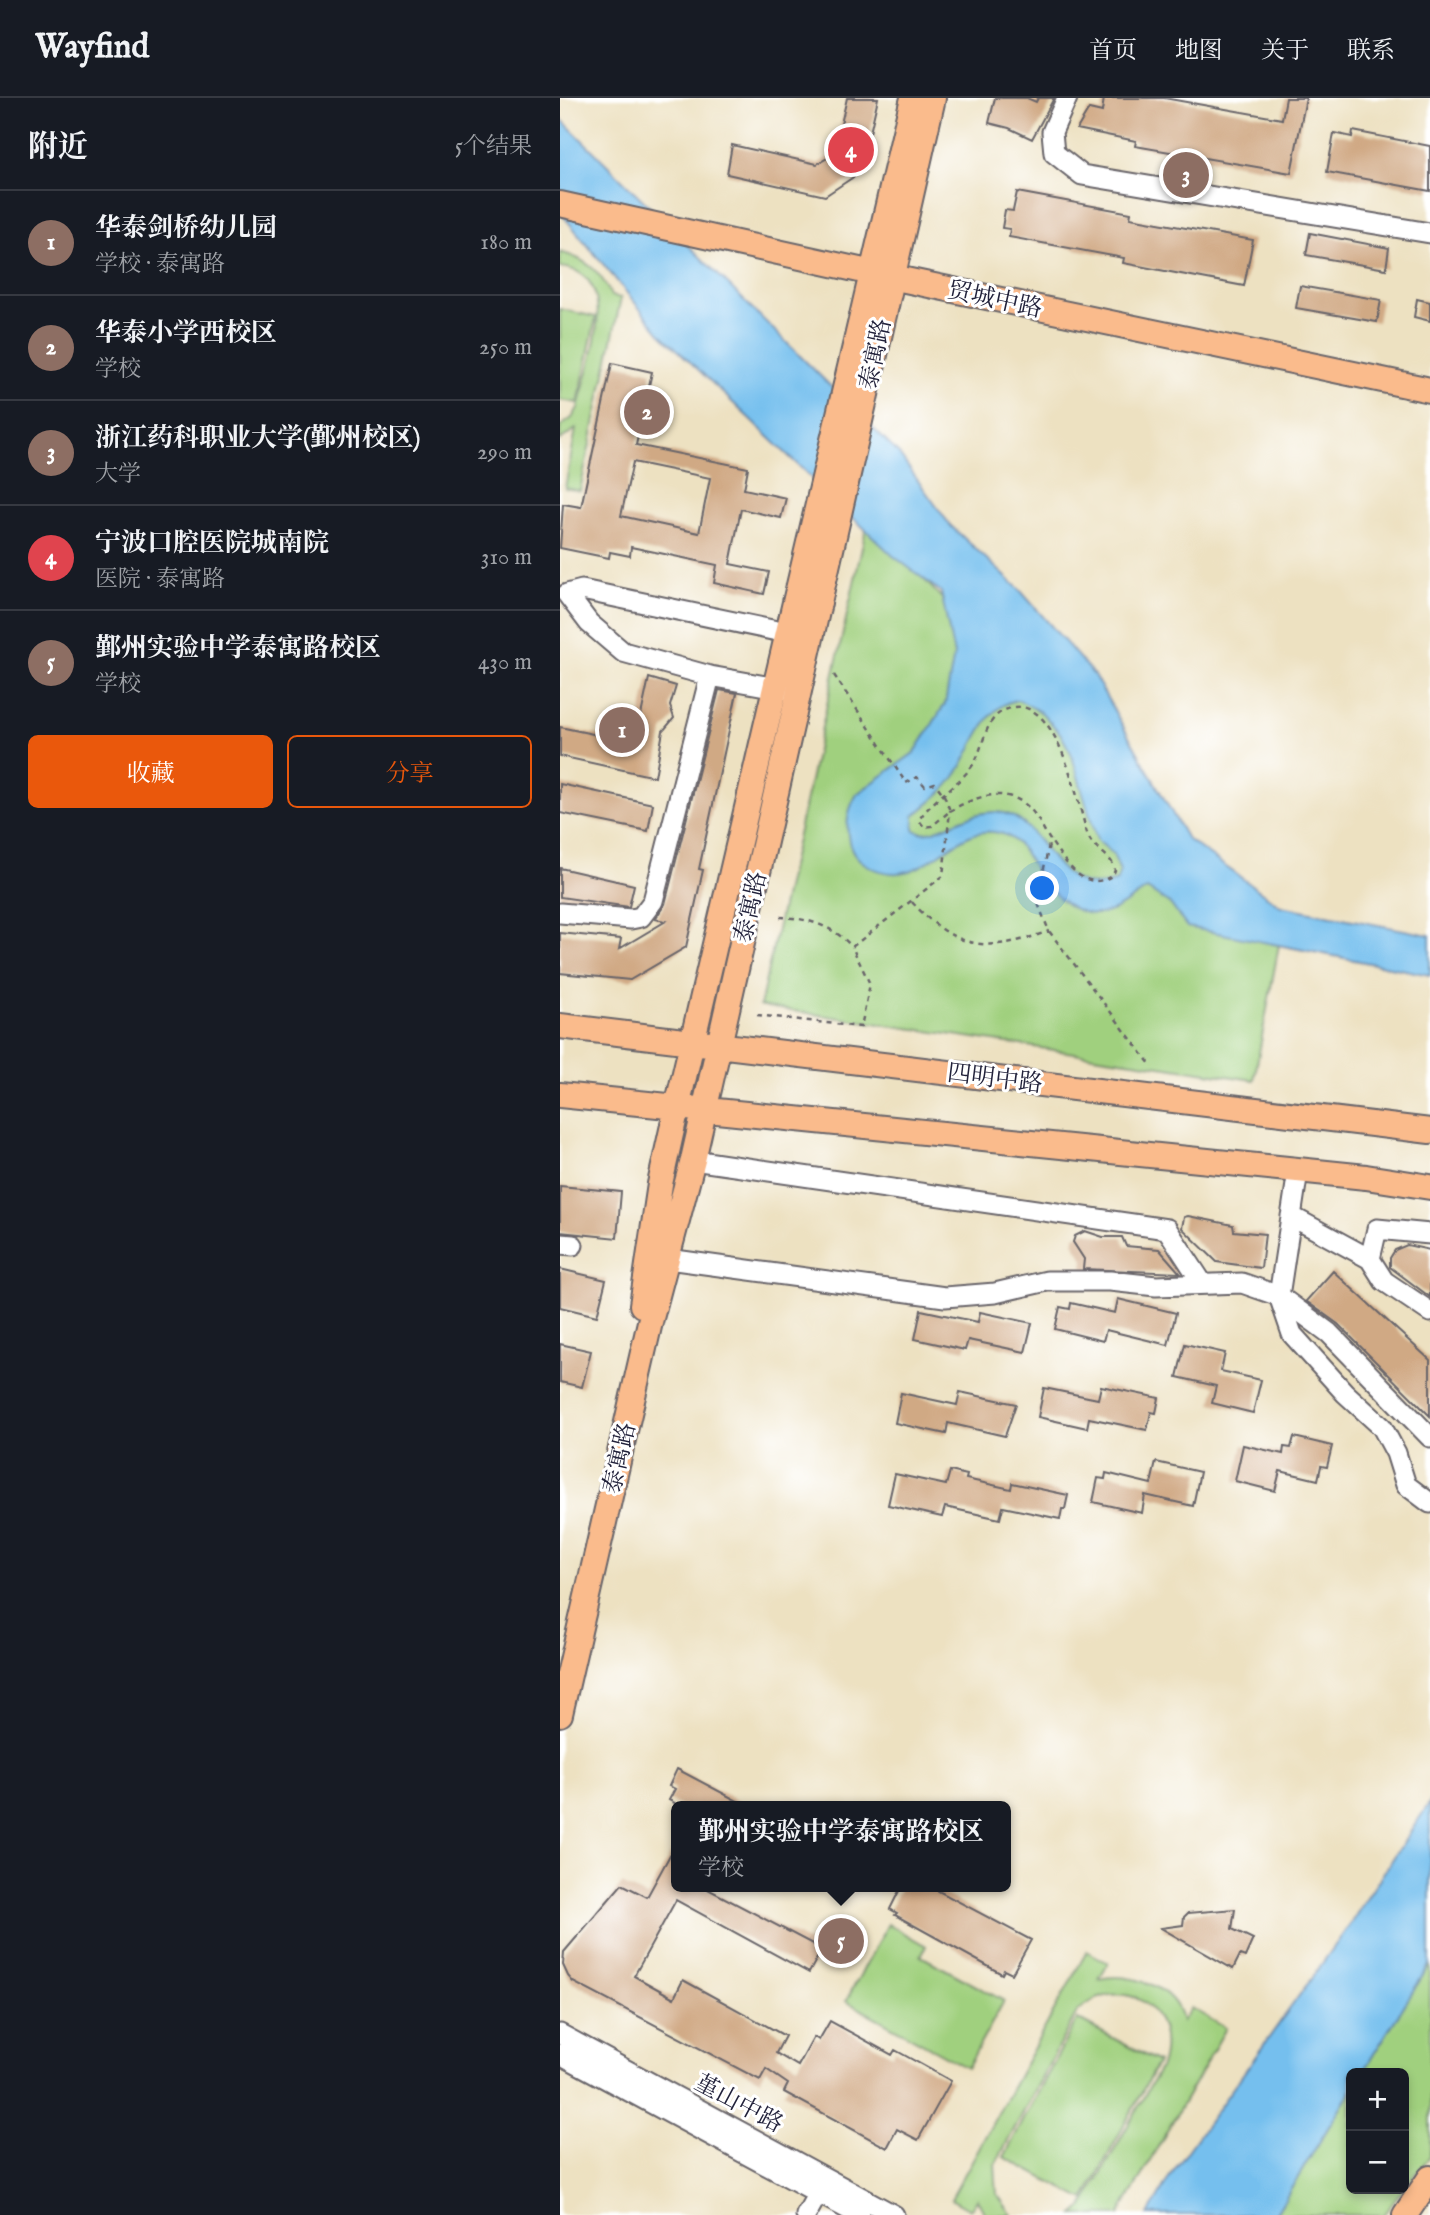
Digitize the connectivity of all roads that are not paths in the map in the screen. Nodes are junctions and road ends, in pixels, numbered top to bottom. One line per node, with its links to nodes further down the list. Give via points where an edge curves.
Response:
1 (913, 98): 6 (main road, 泰寓路)
2 (933, 98): 6 (main road, 泰寓路)
3 (1067, 98): 5 (street, via 1052,132 1054,153 1082,176)
4 (560, 204): 6 (main road, 贸城中路)
5 (1430, 233)
6 (882, 275): 7 (main road, 贸城中路); 8 (main road, 泰寓路)
7 (1430, 390)
8 (855, 399): 10 (main road, 泰寓路, via 839,517); 10 (main road, 泰寓路, via 818,502)
9 (563, 594): 10 (street, via 582,590); 11 (street, via 623,652)
10 (800, 636): 12 (main road, 泰寓路)
11 (710, 676): 12 (street); 13 (street, via 647,911 631,919)
12 (787, 690): 15 (main road, 泰寓路); 16 (main road, 泰寓路)
13 (560, 913)
14 (560, 1026): 15 (main road, 四明中路)
15 (692, 1041): 16 (main road, 四明中路); 18 (main road, 泰寓路)
16 (719, 1044): 19 (main road, 泰寓路); 20 (main road, 四明中路)
17 (560, 1095): 18 (main road)
18 (677, 1107): 19 (main road); 33 (main road, 泰寓路, via 660,1184 640,1322)
19 (704, 1110): 21 (main road, 泰寓路); 22 (main road)
20 (1430, 1131)
21 (692, 1160): 26 (main road, 泰寓路); 28 (street, via 1167,1229)
22 (1298, 1171): 23 (main road); 24 (street)
23 (1430, 1187)
24 (1291, 1216): 27 (street); 29 (street)
25 (1430, 1234): 27 (street, via 1377,1229)
26 (668, 1259): 28 (street, via 945,1297 995,1293 1047,1281); 34 (main road, 泰寓路)
27 (1370, 1259): 30 (street, via 1384,1281)
28 (1203, 1284): 29 (street, via 1242,1283)
29 (1279, 1296): 31 (street, via 1329,1333); 32 (street, via 1292,1334 1382,1427 1406,1485)
30 (1430, 1312)
31 (1430, 1437)
32 (1430, 1503)
33 (561, 1651)
34 (560, 1713)
35 (560, 2034): 41 (street, 堇山中路)
36 (560, 2054): 38 (street, 堇山中路)
37 (1430, 2178): 42 (main road)
38 (818, 2193): 39 (street); 40 (street, 堇山中路)
39 (806, 2215)
40 (859, 2215)
41 (894, 2215)
42 (1405, 2215)

